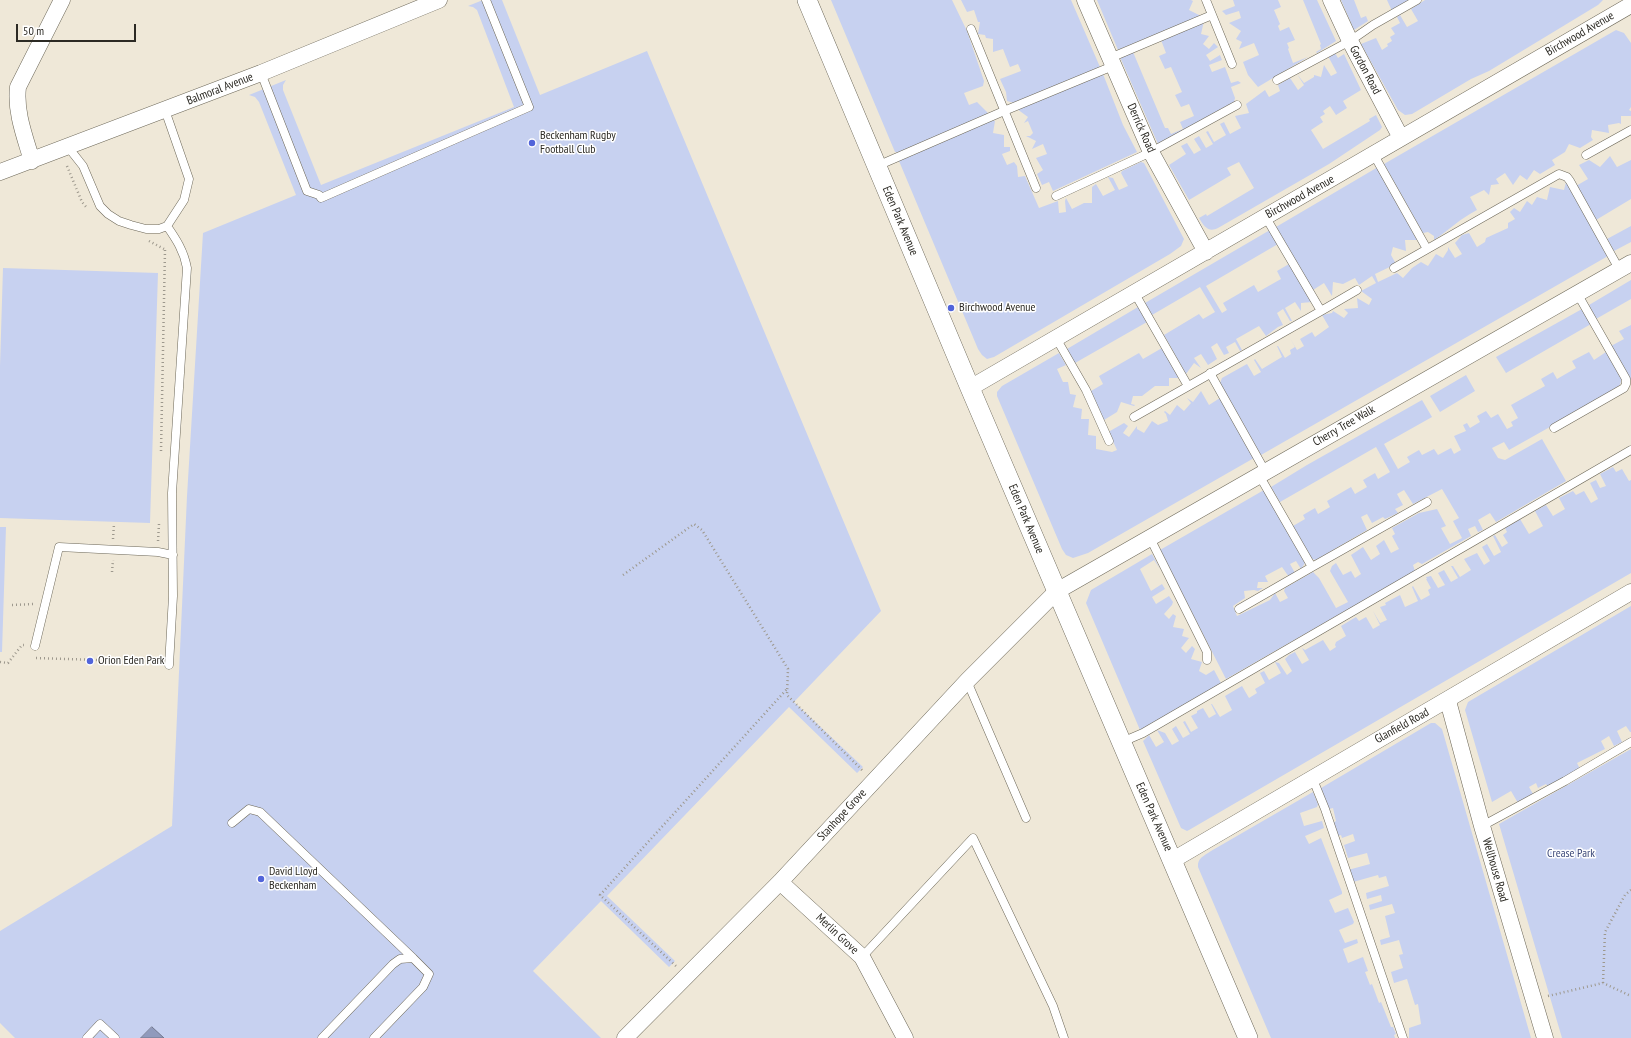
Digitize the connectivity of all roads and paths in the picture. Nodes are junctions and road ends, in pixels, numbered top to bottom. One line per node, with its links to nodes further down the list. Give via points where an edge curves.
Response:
1 (62, 0): 26 (street, via 18,86 20,118)
2 (486, 0): 15 (lane, via 529,107 322,198 307,191)
3 (807, 0): 28 (street, Eden Park Avenue)
4 (1085, 0): 13 (street, Derrick Road)
5 (1206, 0): 10 (lane)
6 (1331, 0): 12 (street, Gordon Road)
7 (1417, 0): 12 (lane)
8 (430, 2): 15 (street, Balmoral Avenue)
9 (1629, 5): 21 (street, Birchwood Avenue)
10 (1212, 15): 13 (lane); 14 (lane)
11 (971, 29): 19 (lane)
12 (1350, 41): 16 (lane); 21 (street, Gordon Road)
13 (1111, 62): 19 (lane); 23 (street, Derrick Road)
14 (1232, 64)
15 (261, 73): 18 (street, Balmoral Avenue)
16 (1277, 80)
17 (1237, 105): 23 (lane)
18 (165, 110): 22 (street, Balmoral Avenue); 34 (lane, via 188,179 184,200)
19 (1004, 110): 28 (lane); 30 (lane)
20 (1631, 130): 25 (lane)
21 (1401, 138): 24 (street, Birchwood Avenue)
22 (68, 147): 26 (street, Balmoral Avenue); 34 (lane, via 83,166 100,206 108,214 118,221 146,229)
23 (1151, 152): 31 (lane); 39 (street, Derrick Road)
24 (1374, 155): 33 (street, Birchwood Avenue); 37 (lane)
25 (1586, 155)
26 (32, 161): 29 (street, Balmoral Avenue)
27 (66, 165): 32 (path, via 82,202)
28 (877, 166): 49 (street, Eden Park Avenue)
29 (0, 172)
30 (1036, 188)
31 (1056, 196)
32 (90, 212)
33 (1266, 216): 39 (street, Birchwood Avenue); 45 (lane)
34 (167, 226): 36 (lane)
35 (142, 239): 38 (path)
36 (178, 242): 38 (path); 60 (lane, via 185,256 186,268 172,493)
37 (1427, 249): 40 (lane, via 1559,174 1570,181); 41 (lane)
38 (166, 250): 54 (path)
39 (1206, 252): 43 (street, Birchwood Avenue)
40 (1625, 266): 44 (street, Cherry Tree Walk)
41 (1394, 268)
42 (1356, 290): 45 (lane)
43 (1134, 292): 46 (street, Birchwood Avenue); 48 (lane)
44 (1577, 294): 51 (lane, via 1626,379 1626,384 1624,388); 55 (street, Cherry Tree Walk)
45 (1321, 311): 47 (lane)
46 (1056, 338): 49 (street, Birchwood Avenue); 52 (lane, via 1086,390)
47 (1210, 373): 48 (lane); 55 (lane)
48 (1188, 386): 50 (lane)
49 (970, 388): 63 (street, Eden Park Avenue)
50 (1134, 417)
51 (1554, 428)
52 (1109, 441)
53 (1631, 450): 74 (lane, via 1157,726)
54 (161, 452)
55 (1262, 473): 58 (street, Cherry Tree Walk); 61 (lane)
56 (1427, 502): 61 (lane)
57 (159, 522): 59 (path)
58 (1150, 538): 63 (street, Cherry Tree Walk); 67 (lane, via 1207,652)
59 (158, 552): 60 (lane); 66 (lane, via 59,547)
60 (173, 555): 70 (lane)
61 (1312, 567): 65 (lane)
62 (623, 575): 72 (path, via 694,524 702,530 788,669)
63 (1057, 591): 71 (street, Stanhope Grove); 74 (street, Eden Park Avenue)
64 (1631, 592): 73 (street, Glanfield Road)
65 (1239, 609)
66 (35, 646): 68 (path, via 22,645 8,663); 69 (path, via 34,658)
67 (1208, 660)
68 (0, 662)
69 (160, 662)
70 (169, 665)
71 (966, 681): 77 (street, Stanhope Grove); 78 (lane)
72 (787, 689): 77 (path, via 787,695); 86 (path, via 600,895)
73 (1448, 701): 76 (street, Glanfield Road); 80 (street, Wellhouse Road)
74 (1121, 742): 81 (street, Eden Park Avenue)
75 (1631, 742): 80 (lane)
76 (1312, 777): 81 (street, Glanfield Road); 98 (lane)
77 (874, 781): 82 (street, Stanhope Grove)
78 (1026, 818)
79 (232, 823): 85 (lane, via 249,809 260,812)
80 (1482, 826): 89 (street, Wellhouse Road)
81 (1173, 860): 97 (street, Eden Park Avenue)
82 (780, 882): 84 (street, Merlin Grove); 86 (street, Stanhope Grove)
83 (1631, 890): 87 (path, via 1625,895 1606,932)
84 (862, 957): 95 (street, Merlin Grove); 96 (lane, via 973,838 1053,1006)
85 (413, 958): 92 (lane, via 400,959 393,964); 93 (lane, via 428,974 423,987)
86 (687, 976): 94 (street, Stanhope Grove)
87 (1602, 983): 88 (path); 89 (path)
88 (1631, 996)
89 (1534, 1000): 99 (street, Wellhouse Road)
90 (87, 1038): 91 (lane, via 100,1024)
91 (115, 1038)
92 (322, 1038)
93 (374, 1038)
94 (625, 1038)
95 (905, 1038)
96 (1064, 1038)
97 (1248, 1038)
98 (1403, 1038)
99 (1545, 1038)

